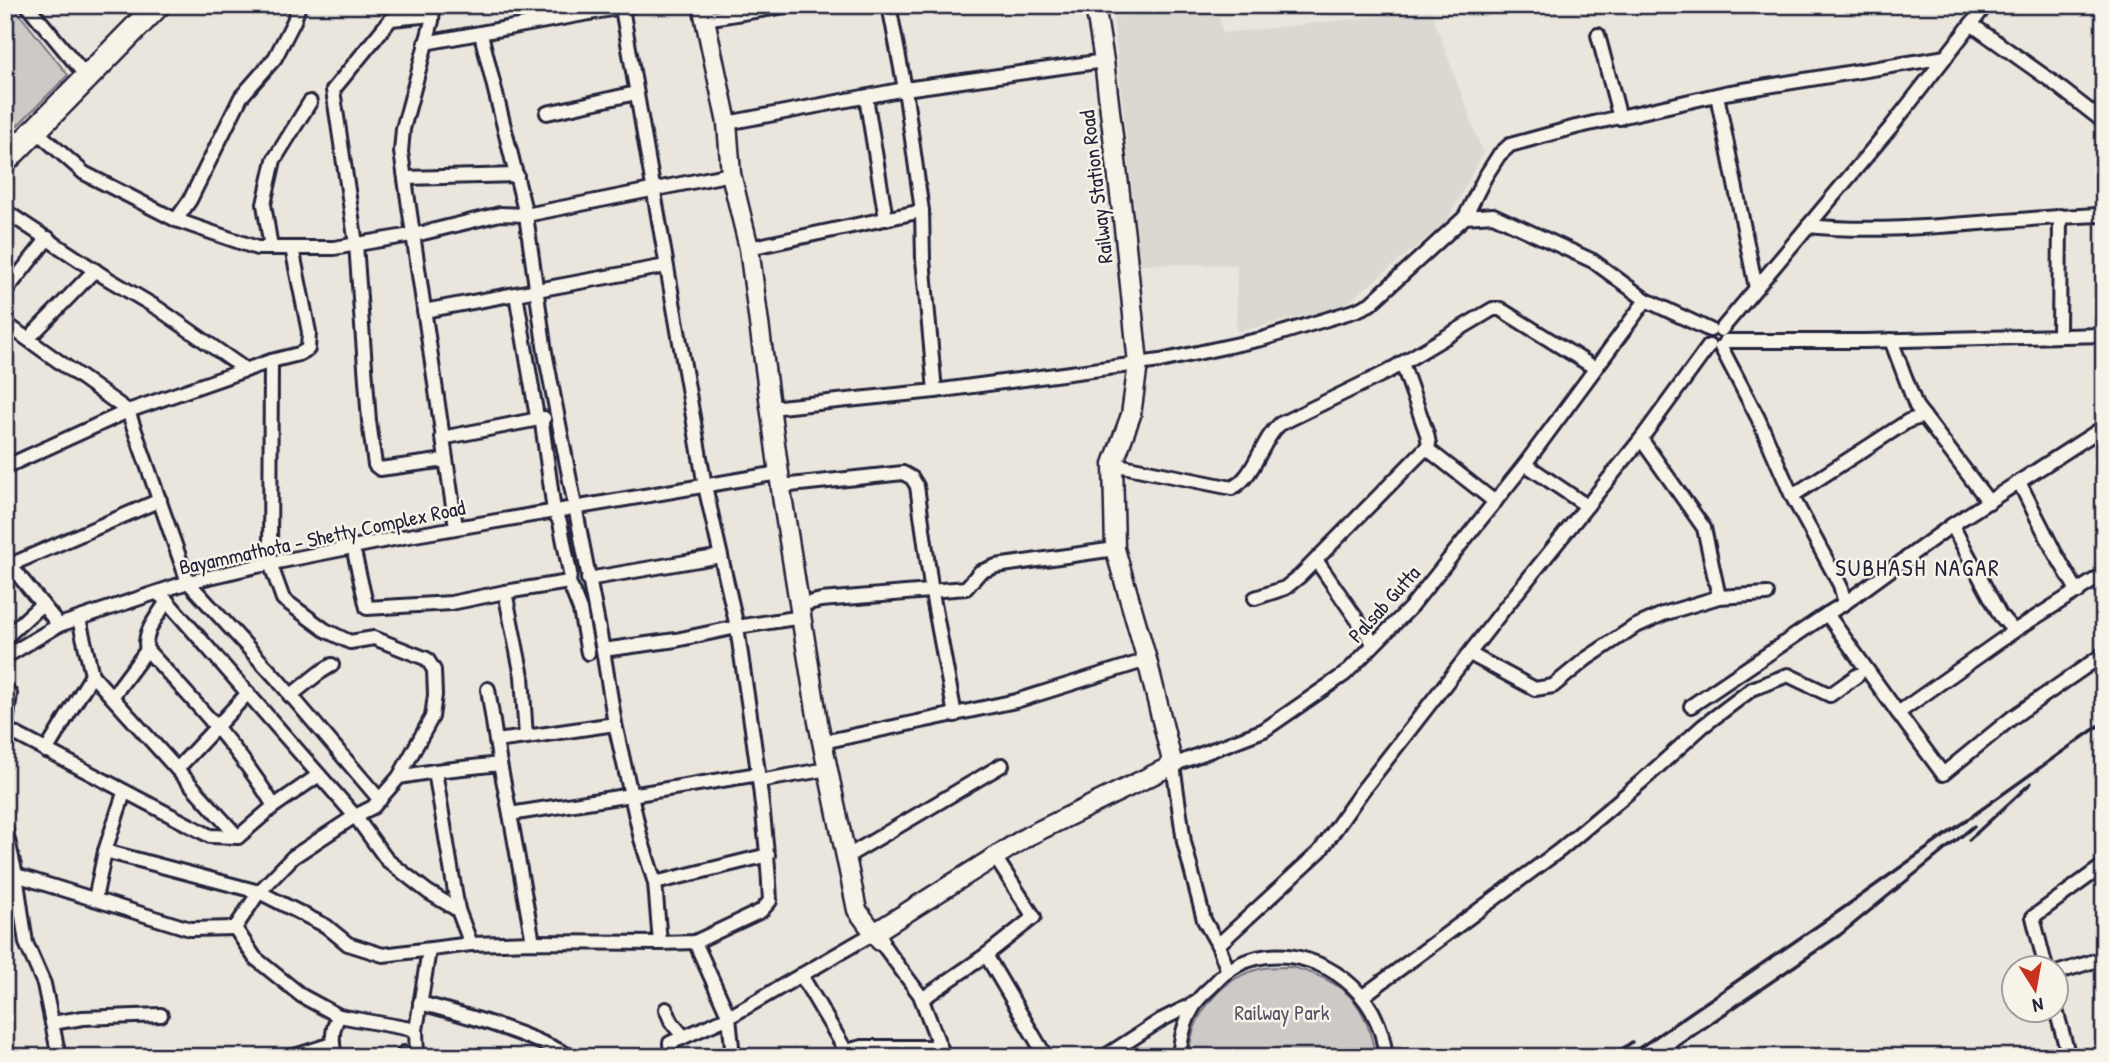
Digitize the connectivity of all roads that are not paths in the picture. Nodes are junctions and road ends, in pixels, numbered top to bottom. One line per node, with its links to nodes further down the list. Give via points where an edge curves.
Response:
1 (27, 5): 19 (street)
2 (299, 5): 43 (street, via 275,58 241,97)
3 (391, 5): 12 (street)
4 (791, 5): 11 (street)
5 (889, 5): 20 (street)
6 (1095, 5): 18 (street, Railway Station Road)
7 (1986, 5): 13 (street)
8 (627, 6): 14 (street); 21 (street)
9 (143, 7): 19 (highway); 29 (highway)
10 (432, 10): 12 (street); 16 (street)
11 (704, 12): 28 (street)
12 (391, 19): 47 (street, via 333,90)
13 (1971, 24): 17 (street); 27 (street)
14 (481, 34): 16 (street); 33 (street)
15 (1598, 35): 26 (street)
16 (425, 43): 34 (street, via 403,129)
17 (1946, 57): 22 (street); 44 (street)
18 (1104, 61): 20 (street); 66 (street, Railway Station Road)
19 (81, 70): 30 (highway)
20 (905, 89): 23 (street); 37 (street)
21 (636, 93): 25 (street); 35 (street)
22 (1717, 95): 26 (street); 53 (street)
23 (866, 96): 28 (street); 42 (street)
24 (310, 102): 48 (street, via 274,160 264,204)
25 (547, 113)
26 (1620, 118): 41 (street, via 1510,145 1485,177)
27 (2104, 122)
28 (727, 123): 32 (street)
29 (35, 130): 31 (highway); 43 (street, via 84,173)
30 (5, 145)
31 (5, 161)
32 (731, 174): 35 (street); 50 (street)
33 (517, 176): 34 (street); 38 (street)
34 (405, 178): 45 (street)
35 (653, 190): 38 (street); 51 (street)
36 (5, 211): 46 (street)
37 (922, 211): 42 (street); 70 (street)
38 (526, 215): 45 (street, via 500,214); 54 (street)
39 (2104, 215): 40 (street)
40 (2060, 216): 44 (street, via 1850,230); 61 (street)
41 (1465, 217): 57 (street, via 1493,215 1593,261); 66 (street, via 1370,304 1262,339)
42 (886, 219): 50 (street)
43 (176, 220): 48 (street, via 257,248)
44 (1808, 226): 53 (street)
45 (413, 235): 47 (street); 58 (street)
46 (48, 238): 52 (street); 55 (street)
47 (356, 244): 49 (street); 80 (street, via 375,465 380,469)
48 (271, 248): 49 (street)
49 (292, 248): 65 (street, via 309,346 299,354)
50 (749, 248): 71 (street)
51 (666, 266): 54 (street); 86 (street)
52 (95, 270): 62 (street); 69 (street)
53 (1756, 288): 63 (street)
54 (537, 289): 56 (street); 73 (street)
55 (5, 292)
56 (516, 294): 58 (street); 75 (street)
57 (1646, 300): 63 (street); 68 (street, Palsab Gutta)
58 (424, 312): 77 (street)
59 (5, 323): 62 (street)
60 (2104, 335): 61 (street)
61 (2059, 336): 64 (street)
62 (28, 339): 72 (street)
63 (1717, 339): 64 (street); 78 (street); 87 (street)
64 (1891, 340): 74 (street)
65 (271, 360): 69 (street); 101 (street)
66 (1138, 363): 70 (street); 81 (street, Railway Station Road, via 1131,415)
67 (1402, 363): 68 (street, via 1500,309); 79 (street, via 1427,434); 81 (street, via 1280,424 1242,483 1232,488)
68 (1595, 368): 82 (street, Palsab Gutta)
69 (246, 370): 72 (street)
70 (935, 391): 71 (street)
71 (770, 408): 84 (street)
72 (128, 411): 83 (street); 88 (street)
73 (558, 415): 75 (street); 92 (street)
74 (1924, 416): 87 (street, via 1908,421); 90 (street)
75 (539, 419): 77 (street); 93 (street)
76 (2104, 427): 85 (street)
77 (442, 438): 80 (street)
78 (1641, 439): 91 (street); 111 (street, via 1704,528)
79 (1426, 449): 89 (street); 99 (street)
80 (446, 460): 95 (street)
81 (1113, 464): 96 (street)
82 (1525, 464): 89 (street, Palsab Gutta); 91 (street)
83 (5, 467)
84 (780, 480): 86 (street, Bayammathota - Shetty Complex Road); 108 (street, Bayammathota - Shetty Complex Road, via 903,473 912,478 917,486); 115 (street)
85 (2020, 482): 90 (street); 106 (street)
86 (705, 486): 92 (street, Bayammathota - Shetty Complex Road); 98 (street)
87 (1792, 496): 113 (street, via 1840,585)
88 (160, 500): 100 (street); 104 (street)
89 (1495, 502): 122 (street, Palsab Gutta, via 1410,608)
90 (1989, 502): 94 (street)
91 (1587, 506): 126 (street)
92 (576, 507): 93 (street, Bayammathota - Shetty Complex Road); 103 (street)
93 (555, 511): 95 (street, Bayammathota - Shetty Complex Road); 105 (street)
94 (1952, 525): 113 (street); 120 (street, via 2000,615)
95 (456, 527): 101 (street, Bayammathota - Shetty Complex Road)
96 (1115, 549): 108 (street, via 996,566 980,572 966,588); 129 (street)
97 (355, 556): 107 (street, via 367,607 451,603)
98 (721, 556): 103 (street); 119 (street)
99 (1316, 560): 112 (street, via 1285,588); 122 (street)
100 (8, 562): 114 (street)
101 (271, 563): 104 (street, Bayammathota - Shetty Complex Road); 155 (street, via 283,599 325,630 350,642 374,638 427,659 434,670 432,717)
102 (2104, 574): 106 (street)
103 (588, 579): 124 (street)
104 (188, 582): 110 (street, Bayammathota - Shetty Complex Road); 136 (street)
105 (569, 582): 107 (street); 125 (street)
106 (2078, 592): 120 (street)
107 (505, 593): 144 (street, via 522,676)
108 (932, 593): 115 (street, via 821,600); 140 (street)
109 (1766, 594): 111 (street)
110 (162, 597): 117 (street, Bayammathota - Shetty Complex Road); 123 (street, via 145,641); 135 (street)
111 (1719, 597): 126 (street, via 1634,627 1553,685 1535,690)
112 (1255, 598)
113 (1845, 603): 116 (street)
114 (42, 604): 118 (street); 121 (street)
115 (801, 611): 119 (street); 146 (street)
116 (1827, 614): 138 (street); 139 (street)
117 (79, 619): 118 (street, Bayammathota - Shetty Complex Road); 131 (street)
118 (59, 625): 128 (street, Bayammathota - Shetty Complex Road)
119 (737, 627): 124 (street); 156 (street)
120 (2014, 631): 139 (street)
121 (5, 638)
122 (1374, 645): 150 (street, Palsab Gutta, via 1345,674 1264,730)
123 (147, 650): 137 (street); 142 (street)
124 (603, 650): 141 (street)
125 (588, 653)
126 (1470, 654): 182 (street, via 1362,790 1320,851)
127 (2104, 654): 139 (street, via 2013,717 1943,774)
128 (5, 657)
129 (1147, 660): 140 (street); 150 (street)
130 (332, 666): 136 (street)
131 (92, 675): 137 (street); 147 (street)
132 (1858, 675): 190 (street, via 1830,695 1788,675 1752,689 1560,850)
133 (5, 689): 143 (street, via 10,694)
134 (488, 689): 145 (street)
135 (248, 693): 142 (street); 154 (street)
136 (290, 696): 159 (street)
137 (112, 697): 151 (street)
138 (1692, 706)
139 (1898, 713)
140 (955, 715): 146 (street)
141 (615, 724): 144 (street); 158 (street)
142 (216, 727): 151 (street); 160 (street, via 253,771)
143 (6, 731): 147 (street)
144 (526, 737): 145 (street)
145 (496, 741): 148 (street)
146 (823, 742): 152 (street)
147 (46, 751): 157 (street)
148 (500, 764): 153 (street); 161 (street)
149 (1002, 765): 168 (street)
150 (1173, 765): 169 (street, via 1028,836); 182 (street, via 1184,842 1204,920)
151 (177, 769): 164 (street)
152 (828, 769): 156 (street); 168 (street)
153 (435, 771): 155 (street); 175 (street)
154 (319, 775): 160 (street); 162 (street)
155 (399, 777): 159 (street)
156 (758, 778): 158 (street); 167 (street)
157 (124, 793): 164 (street, via 209,836); 165 (street)
158 (631, 795): 161 (street); 172 (street)
159 (380, 800): 162 (street)
160 (274, 806): 164 (street)
161 (510, 814): 178 (street)
162 (355, 816): 173 (street, via 292,858); 175 (street, via 387,860)
163 (5, 827): 166 (street)
164 (239, 837)
165 (105, 851): 173 (street); 174 (street)
166 (8, 853): 171 (street)
167 (768, 855): 172 (street); 179 (street, via 770,901 761,911)
168 (846, 856): 177 (street, via 857,910)
169 (995, 857): 177 (street); 184 (street, via 1034,917)
170 (2104, 865): 185 (street, via 2033,917)
171 (16, 874): 174 (street); 198 (street, via 26,943 44,984)
172 (655, 883): 180 (street)
173 (259, 892): 176 (street); 183 (street, via 326,926 348,944 383,955)
174 (95, 899): 176 (street, via 190,929)
175 (458, 910): 181 (street)
176 (235, 928): 196 (street, via 254,958 302,996)
177 (877, 937): 189 (street); 191 (street)
178 (533, 942): 180 (street); 181 (street)
179 (695, 942): 180 (street); 197 (street)
180 (660, 943)
181 (471, 944): 183 (street)
182 (1218, 945): 188 (street)
183 (429, 950): 192 (street)
184 (986, 954): 191 (street); 211 (street)
185 (2042, 954)
186 (2104, 958): 187 (street)
187 (2070, 969)
188 (1228, 971): 190 (street, via 1276,956 1301,958 1325,965); 193 (street)
189 (801, 975): 197 (street); 204 (street)
190 (1363, 996): 214 (street, via 1378,1023)
191 (922, 999): 203 (street)
192 (420, 1003): 200 (street); 208 (street, via 482,1019)
193 (1195, 1003): 212 (street); 213 (street, via 1182,1032)
194 (666, 1009): 201 (street)
195 (161, 1016): 198 (street)
196 (338, 1016): 200 (street); 202 (street)
197 (729, 1017): 201 (street); 210 (street)
198 (52, 1023): 206 (street)
199 (2060, 1024): 215 (street)
200 (416, 1030): 205 (street)
201 (684, 1037): 209 (street, via 670,1043)
202 (333, 1050): 207 (street)
203 (943, 1052): 204 (street, via 862,1047)
204 (848, 1054)
205 (408, 1056)
206 (58, 1057)
207 (291, 1057)
208 (572, 1057)
209 (671, 1057)
210 (733, 1057)
211 (1046, 1057)
212 (1104, 1057)
213 (1179, 1057)
214 (1385, 1057)
215 (2069, 1057)

